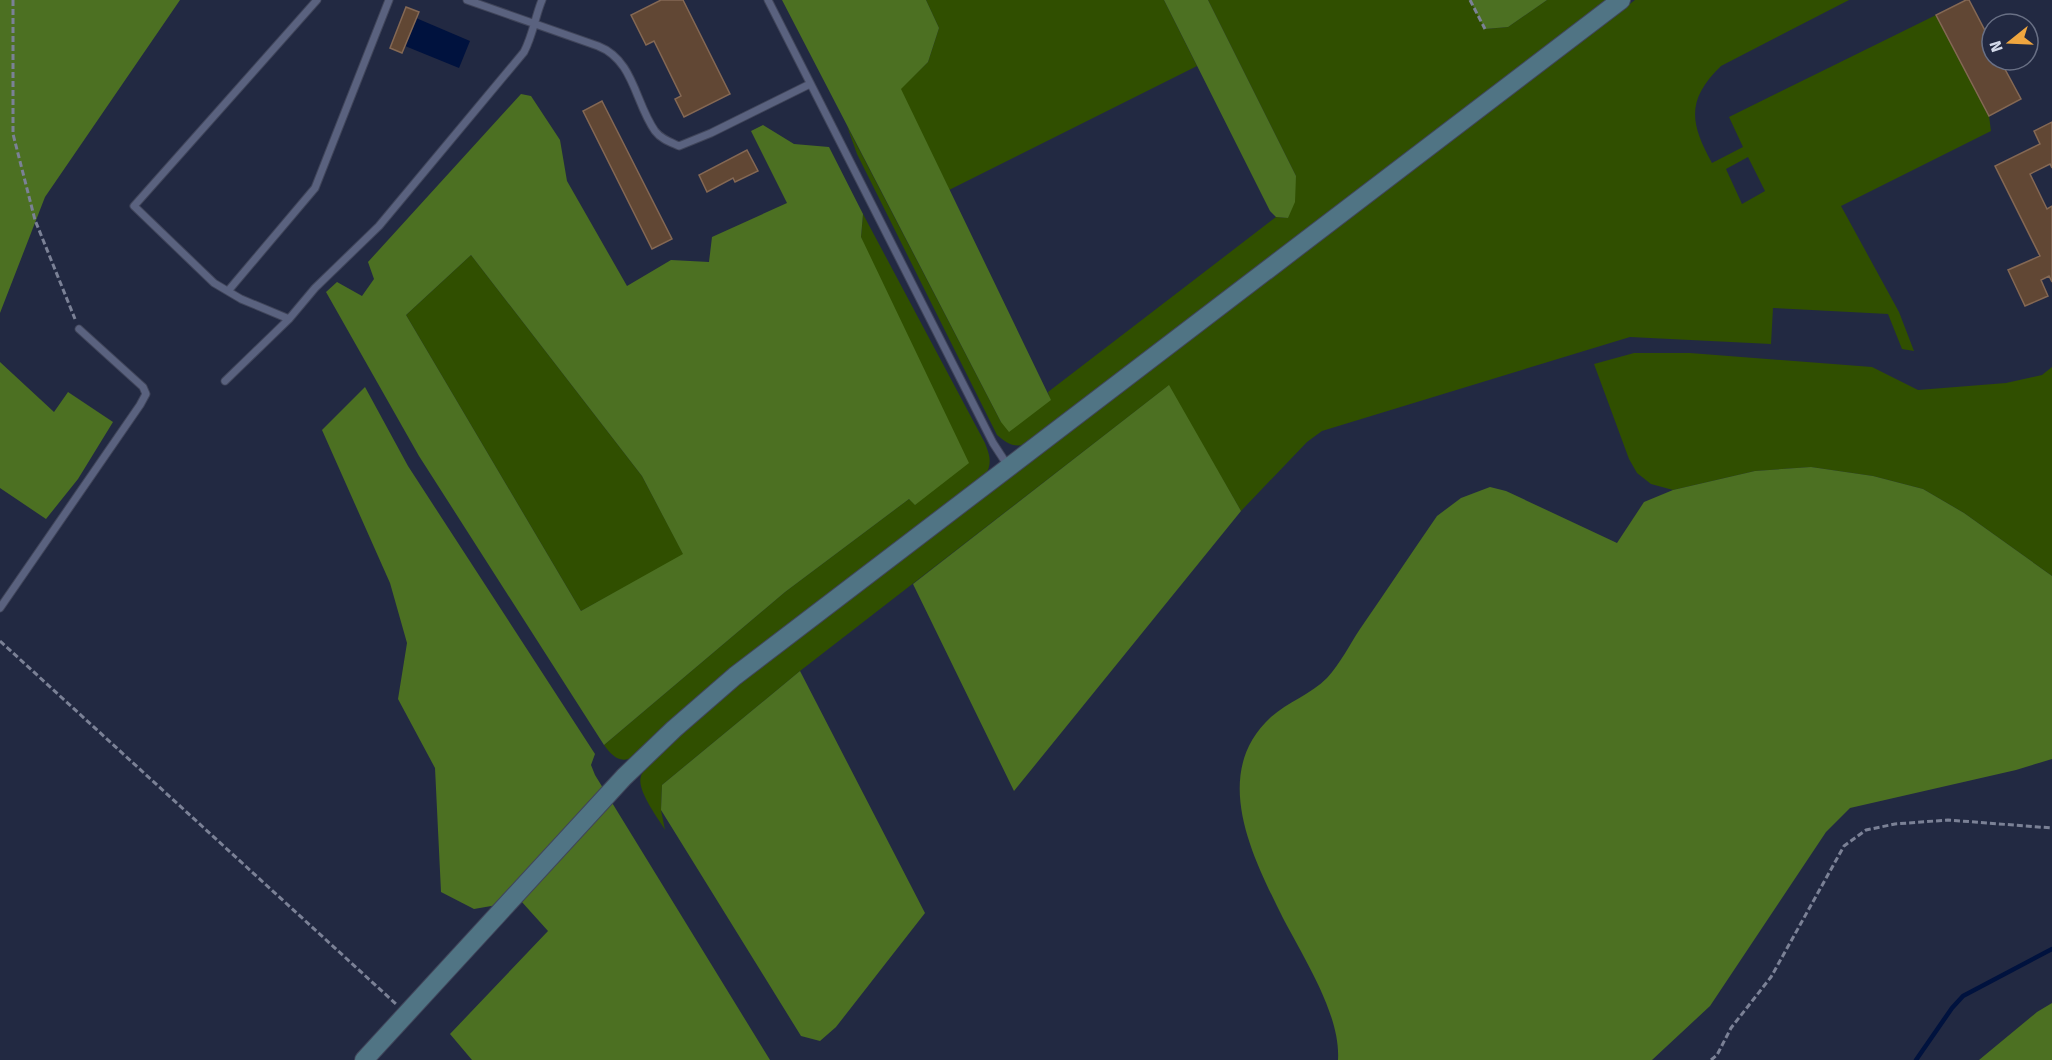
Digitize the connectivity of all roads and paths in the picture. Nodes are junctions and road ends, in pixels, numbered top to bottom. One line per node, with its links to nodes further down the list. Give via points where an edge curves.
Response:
1 (13, 0): 14 (path, via 13,134 35,220)
2 (317, 0): 12 (lane, via 134,206 214,283)
3 (388, 0): 12 (lane, via 315,188)
4 (467, 0): 9 (lane)
5 (542, 0): 9 (lane)
6 (768, 0): 11 (lane)
7 (1470, 0): 10 (path)
8 (1621, 0): 16 (street)
9 (536, 23): 11 (lane, via 618,57 656,131 679,146); 13 (lane, via 524,51 417,180)
10 (1485, 29)
11 (810, 84): 16 (lane)
12 (228, 291): 13 (lane)
13 (289, 319): 15 (lane)
14 (80, 329): 17 (lane, via 146,394)
15 (225, 381)
16 (1008, 466): 20 (street, via 800,624 674,729 624,777)
17 (0, 608)
18 (0, 640): 20 (path)
19 (2052, 828): 22 (path, via 1948,820 1866,830 1844,846 1771,977)
20 (406, 1013): 21 (street)
21 (364, 1060)
22 (1711, 1060)

